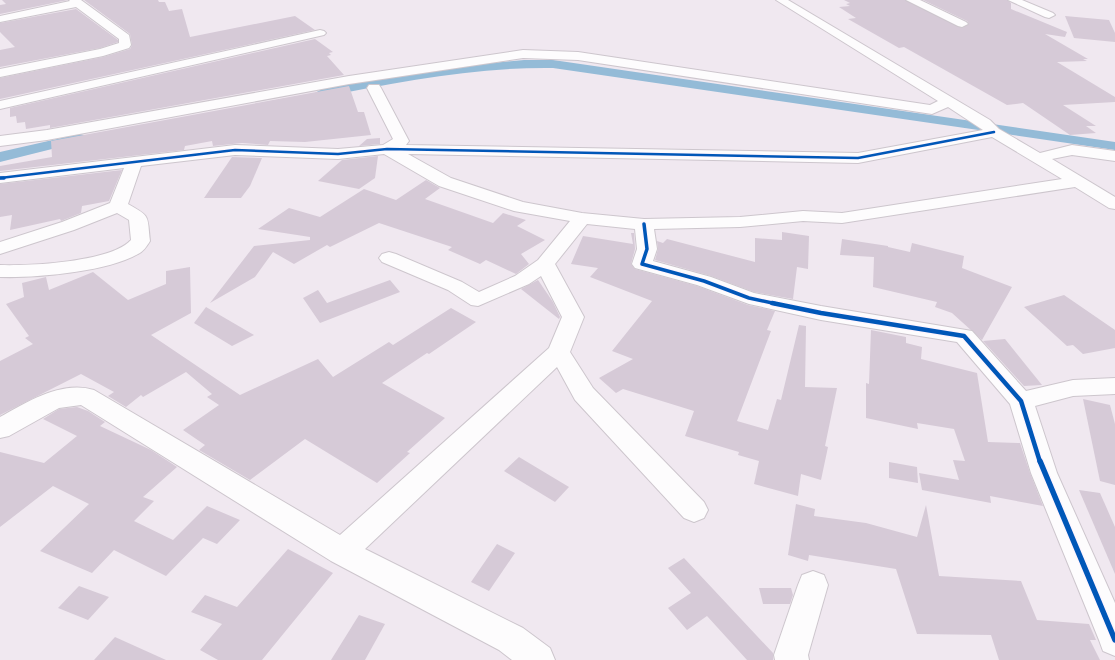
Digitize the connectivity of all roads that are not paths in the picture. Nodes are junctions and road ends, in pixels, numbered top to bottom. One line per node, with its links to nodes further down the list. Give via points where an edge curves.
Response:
1 (781, 0): 11 (street)
2 (911, 0): 7 (street)
3 (1013, 0): 5 (street)
4 (76, 2): 6 (street); 9 (street, via 124,38 125,45 103,52)
5 (1049, 15)
6 (0, 18)
7 (962, 24)
8 (320, 33): 12 (street)
9 (0, 73)
10 (374, 88): 15 (street, via 401,140)
11 (948, 101): 13 (street); 14 (street, via 932,110 578,56 523,54 349,80 48,135)
12 (0, 105)
13 (989, 128): 15 (street, via 858,158); 17 (street)
14 (0, 141)
15 (387, 149): 18 (street, via 338,154 235,150); 23 (street, via 445,182 520,207)
16 (1115, 156): 17 (street, via 1072,150)
17 (1037, 158): 20 (street)
18 (135, 161): 19 (street); 22 (street)
19 (0, 178)
20 (1077, 182): 21 (street); 24 (street, via 842,218 803,216 740,222)
21 (1115, 204)
22 (118, 206): 25 (street, via 68,226); 28 (street, via 138,217 141,241 133,249 114,257 59,267 15,272)
23 (582, 218): 24 (street); 27 (street)
24 (644, 224): 31 (street, via 647,249 642,264 704,281 749,298 821,313 964,336)
25 (0, 248)
26 (389, 258): 27 (street, via 454,286 478,300 522,280)
27 (545, 264): 29 (street, via 572,318)
28 (0, 271)
29 (559, 352): 33 (street, via 584,394); 34 (street)
30 (1115, 386): 31 (street, via 1073,388)
31 (1021, 401): 36 (street, via 1044,473)
32 (0, 429): 34 (street, via 42,405 68,396 85,396)
33 (694, 510)
34 (342, 552): 37 (street, via 510,639)
35 (813, 585): 38 (street, via 791,655)
36 (1115, 640)
37 (538, 660)
38 (792, 660)

